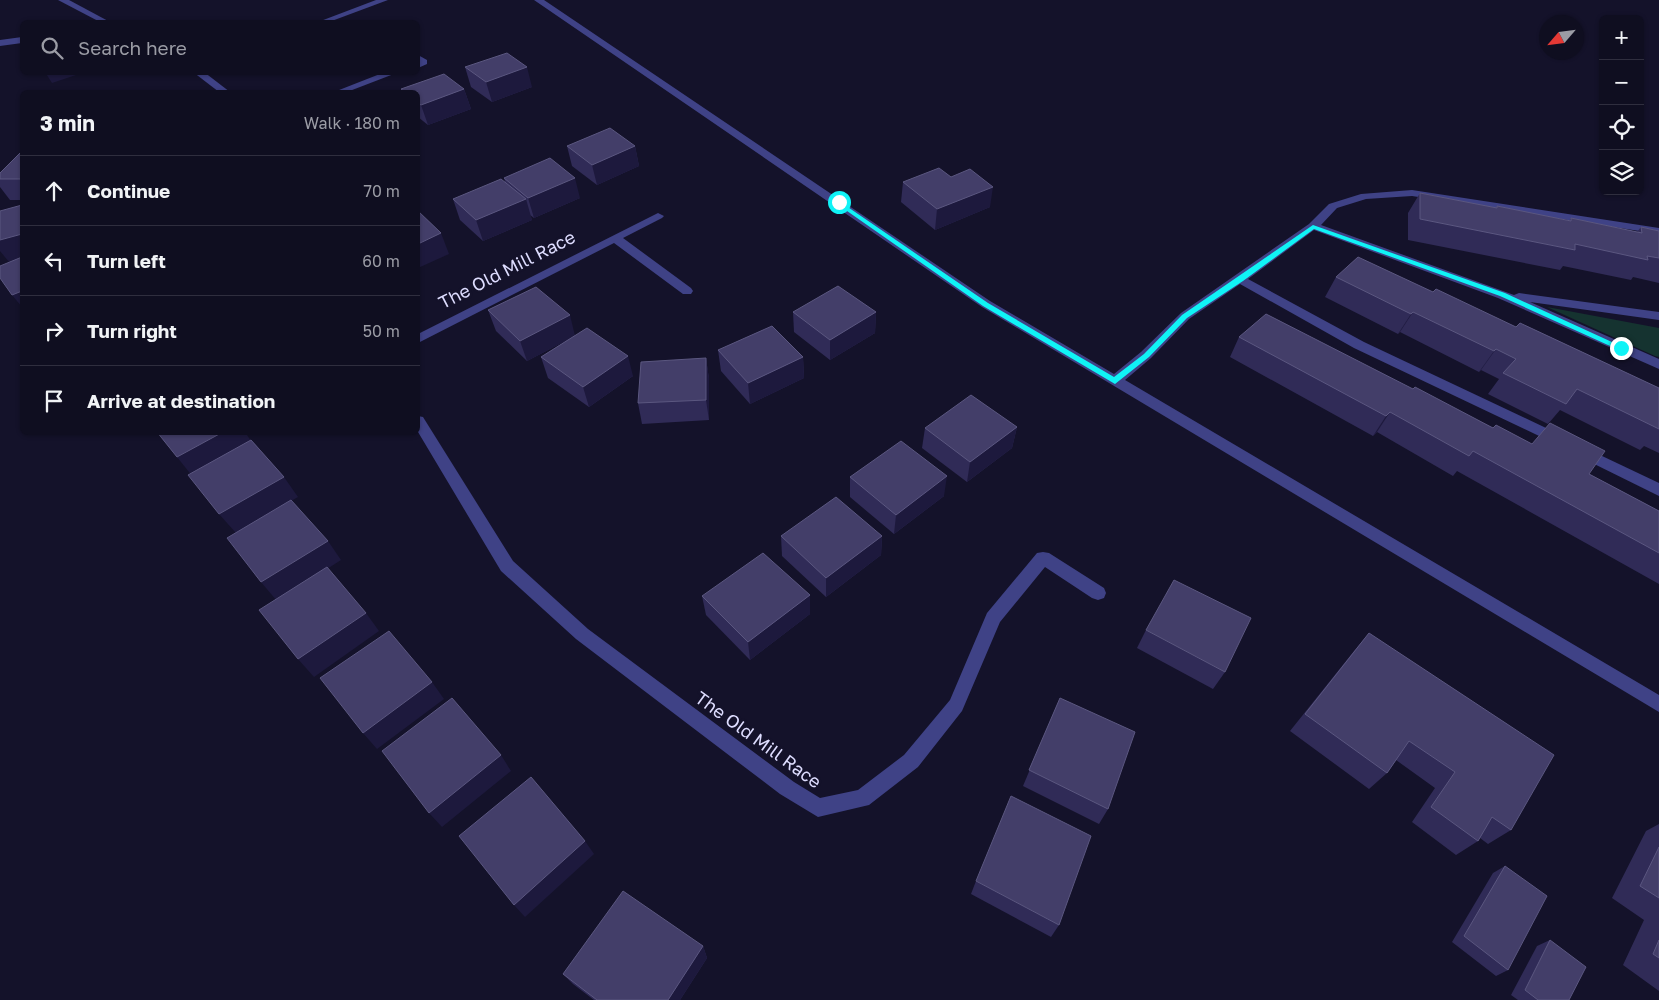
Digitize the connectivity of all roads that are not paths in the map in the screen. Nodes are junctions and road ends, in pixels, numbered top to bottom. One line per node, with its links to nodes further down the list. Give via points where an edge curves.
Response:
1 (62, 0): 4 (street)
2 (384, 0): 5 (street)
3 (538, 0): 22 (street, via 986,304)
4 (97, 20)
5 (328, 20)
6 (20, 40): 7 (street)
7 (0, 43)
8 (201, 75): 10 (street)
9 (386, 75): 11 (street)
10 (222, 90)
11 (344, 90)
12 (658, 216): 15 (street, The Old Mill Race)
13 (1313, 226): 14 (street, via 1333,206 1366,196 1412,193); 16 (street); 18 (street)
14 (1659, 231)
15 (615, 238): 17 (street); 20 (street, The Old Mill Race)
16 (1240, 279): 22 (street, via 1185,316); 24 (street, via 1359,345)
17 (687, 291)
18 (1502, 294): 19 (street); 21 (street)
19 (1659, 316)
20 (420, 338)
21 (1659, 364)
22 (1115, 381): 26 (street)
23 (420, 424): 25 (street, The Old Mill Race, via 507,566 582,634 818,808 862,798 911,761 956,705 993,618 1043,558)
24 (1659, 490)
25 (1098, 593)
26 (1659, 704)

